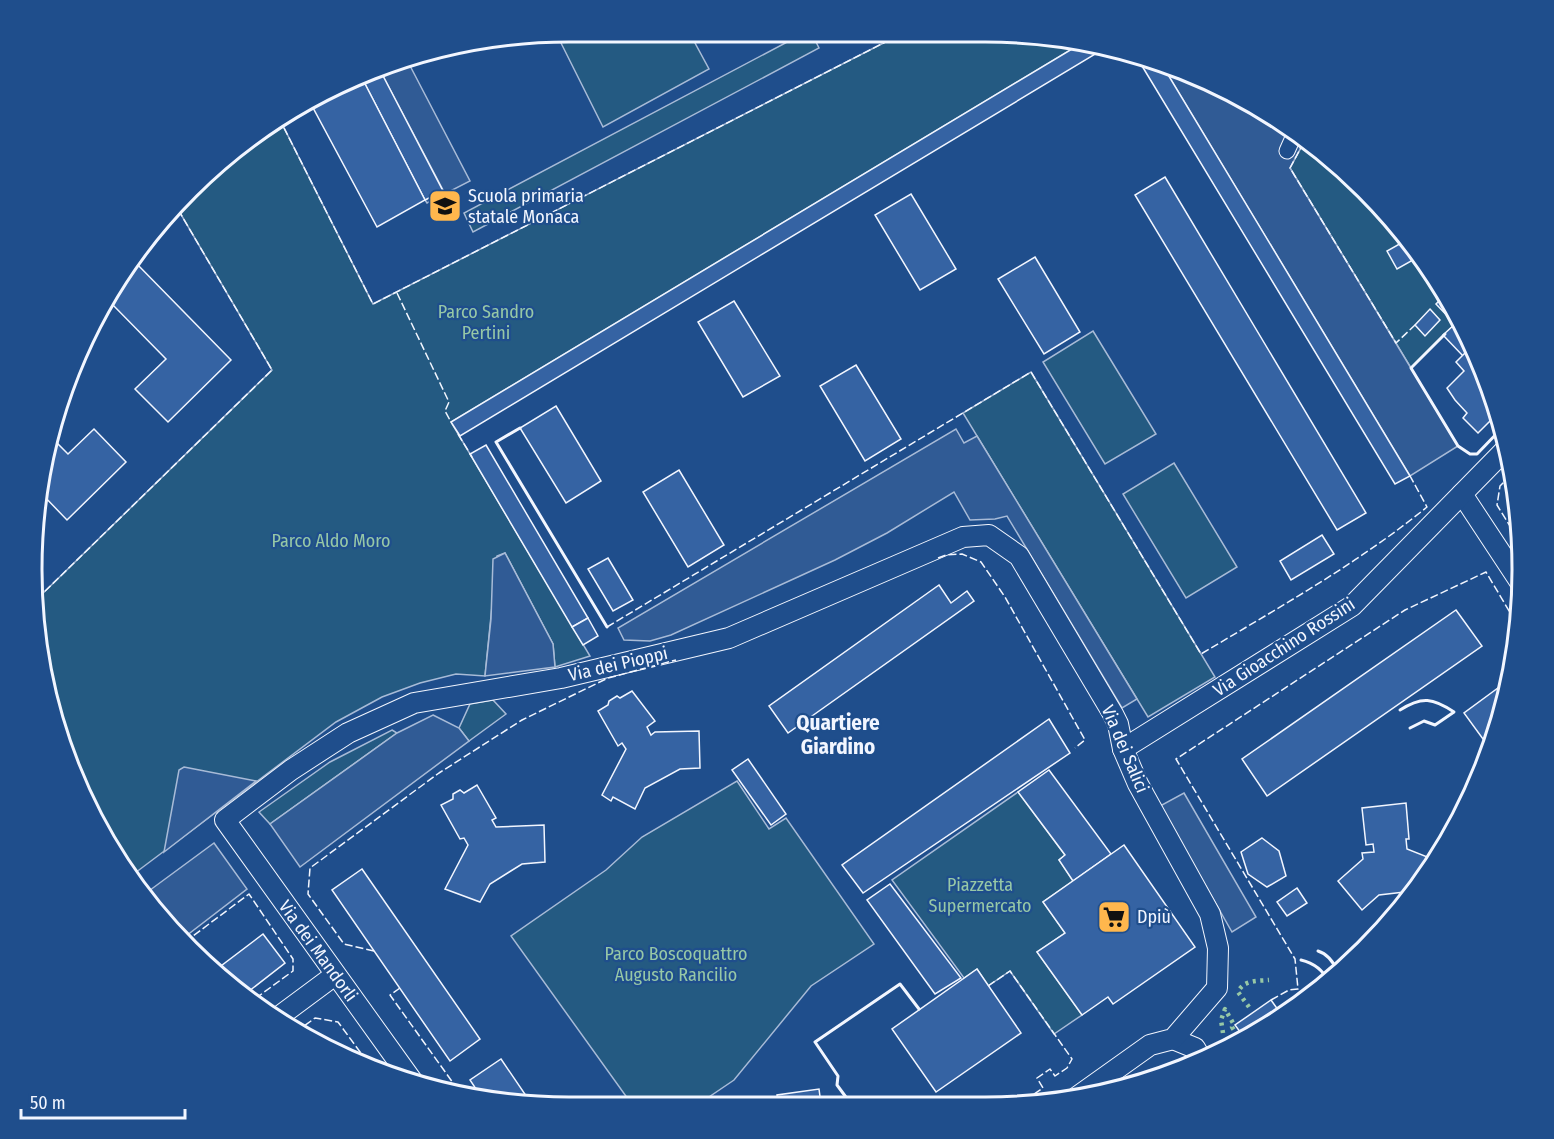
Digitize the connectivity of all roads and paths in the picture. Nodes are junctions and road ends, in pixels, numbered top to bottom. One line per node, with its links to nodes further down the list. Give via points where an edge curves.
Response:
1 (1292, 141): 2 (street)
2 (1287, 151)
3 (1499, 456): 4 (street, Via Gioacchino Rossini)
4 (1462, 494): 6 (street); 7 (street, Via Gioacchino Rossini, via 1352,606)
5 (1019, 556): 7 (street, Via dei Salici, via 1113,714); 8 (street, Via dei Pioppi, via 989,535 963,537 729,638 561,678 414,703 348,733)
6 (1512, 570)
7 (1123, 749): 11 (street, Via dei Salici, via 1138,784 1210,914 1218,948 1217,988)
8 (225, 820): 9 (street, Via dei Mandorli)
9 (335, 975): 10 (street); 13 (street, Via dei Mandorli)
10 (284, 1013)
11 (1173, 1039): 12 (street); 14 (street, via 1150,1045)
12 (1197, 1052)
13 (405, 1070)
14 (1093, 1086)

